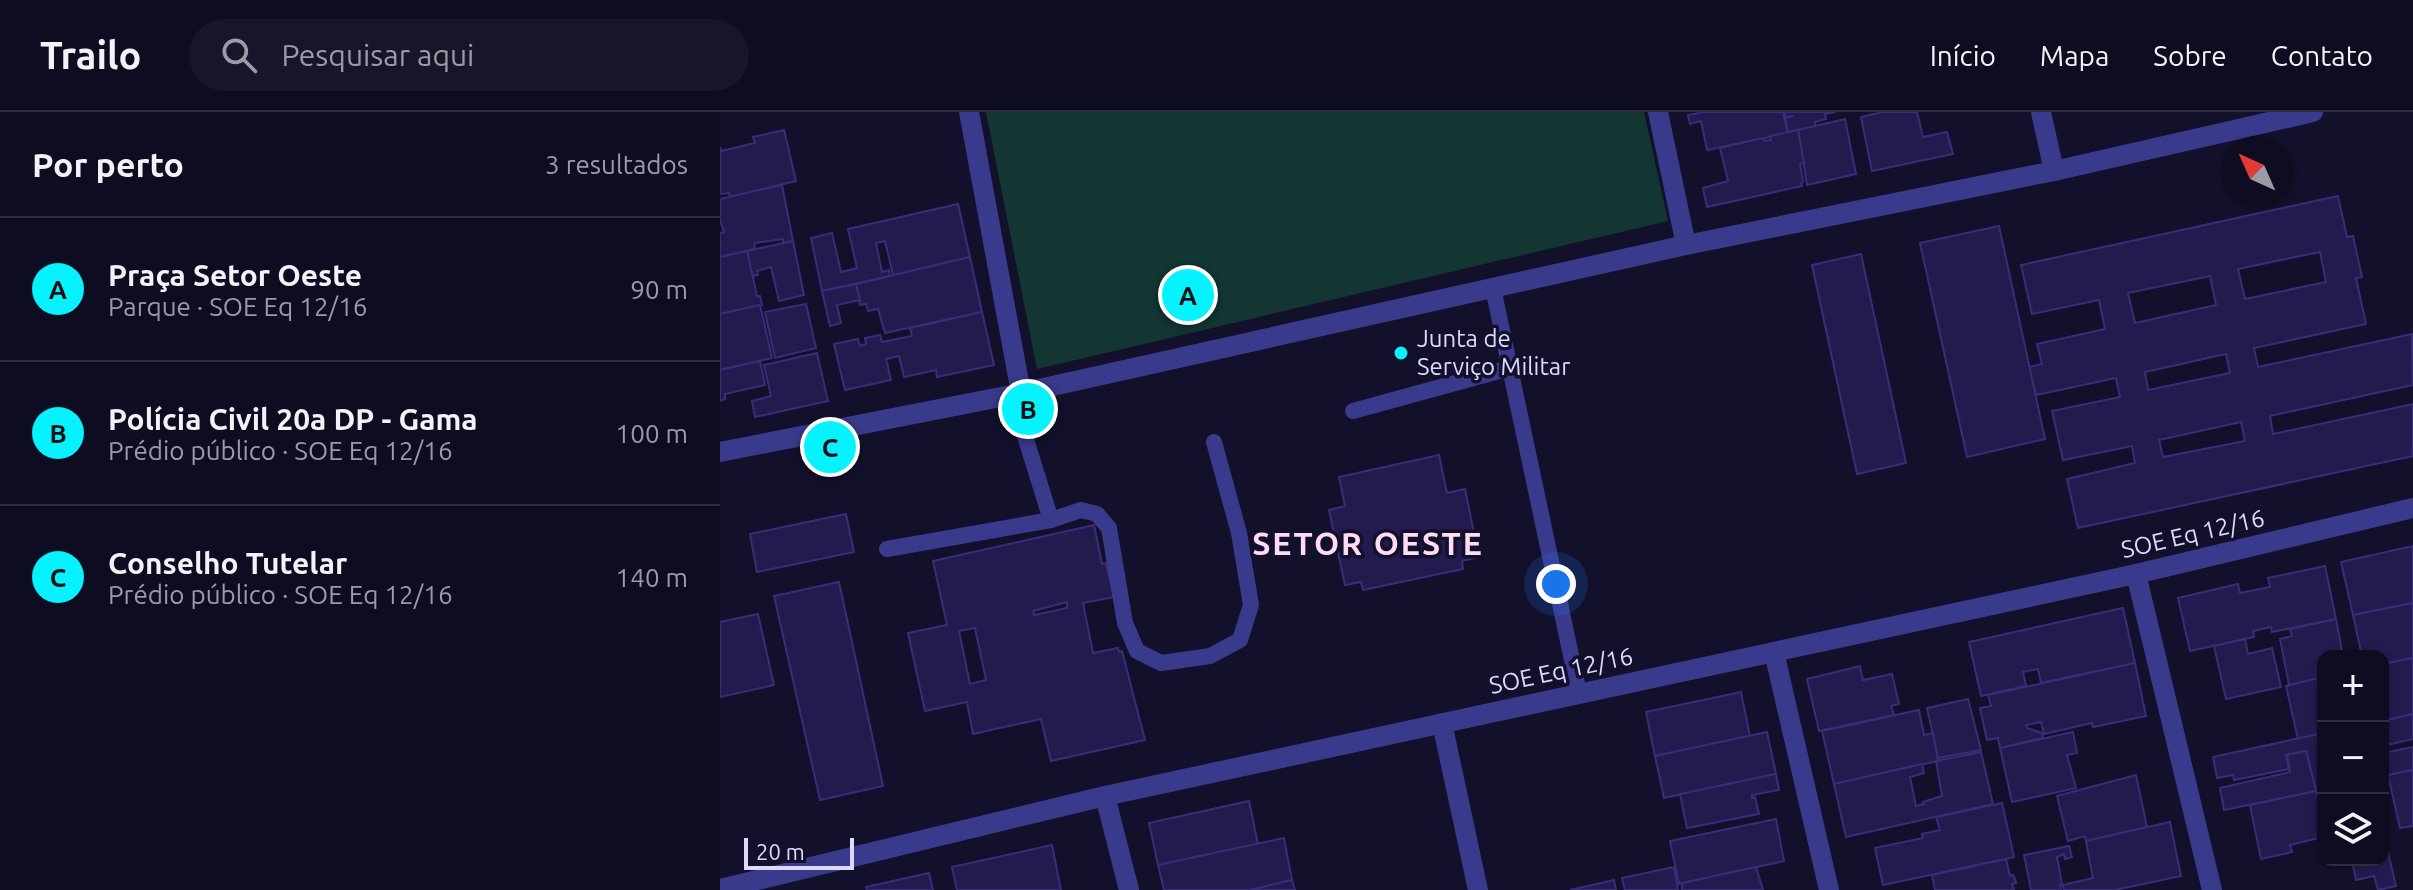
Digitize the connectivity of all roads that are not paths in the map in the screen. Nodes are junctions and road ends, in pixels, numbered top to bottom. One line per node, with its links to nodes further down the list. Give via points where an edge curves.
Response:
1 (969, 112): 9 (street)
2 (1658, 112): 6 (street)
3 (2041, 112): 5 (street)
4 (2313, 112): 5 (street)
5 (2054, 171): 6 (street)
6 (1686, 245): 7 (street)
7 (1493, 288): 8 (lane); 9 (street)
8 (1510, 368): 10 (lane); 18 (lane)
9 (1016, 393): 12 (street); 14 (lane)
10 (1353, 411)
11 (1214, 442): 14 (lane, via 1239,533 1251,605 1240,640 1210,656 1161,663 1137,651 1125,623 1109,528 1097,514 1081,510)
12 (720, 452)
13 (2413, 508): 16 (street, SOE Eq 12/16)
14 (1051, 520): 15 (lane)
15 (887, 549)
16 (2136, 574): 17 (street, SOE Eq 12/16); 25 (street)
17 (1774, 652): 18 (street, SOE Eq 12/16); 24 (street)
18 (1579, 693): 19 (street, SOE Eq 12/16)
19 (1442, 723): 20 (street, SOE Eq 12/16); 23 (street)
20 (1105, 796): 21 (street, SOE Eq 12/16); 22 (street)
21 (734, 888)
22 (1129, 890)
23 (1478, 890)
24 (1829, 890)
25 (2212, 890)

